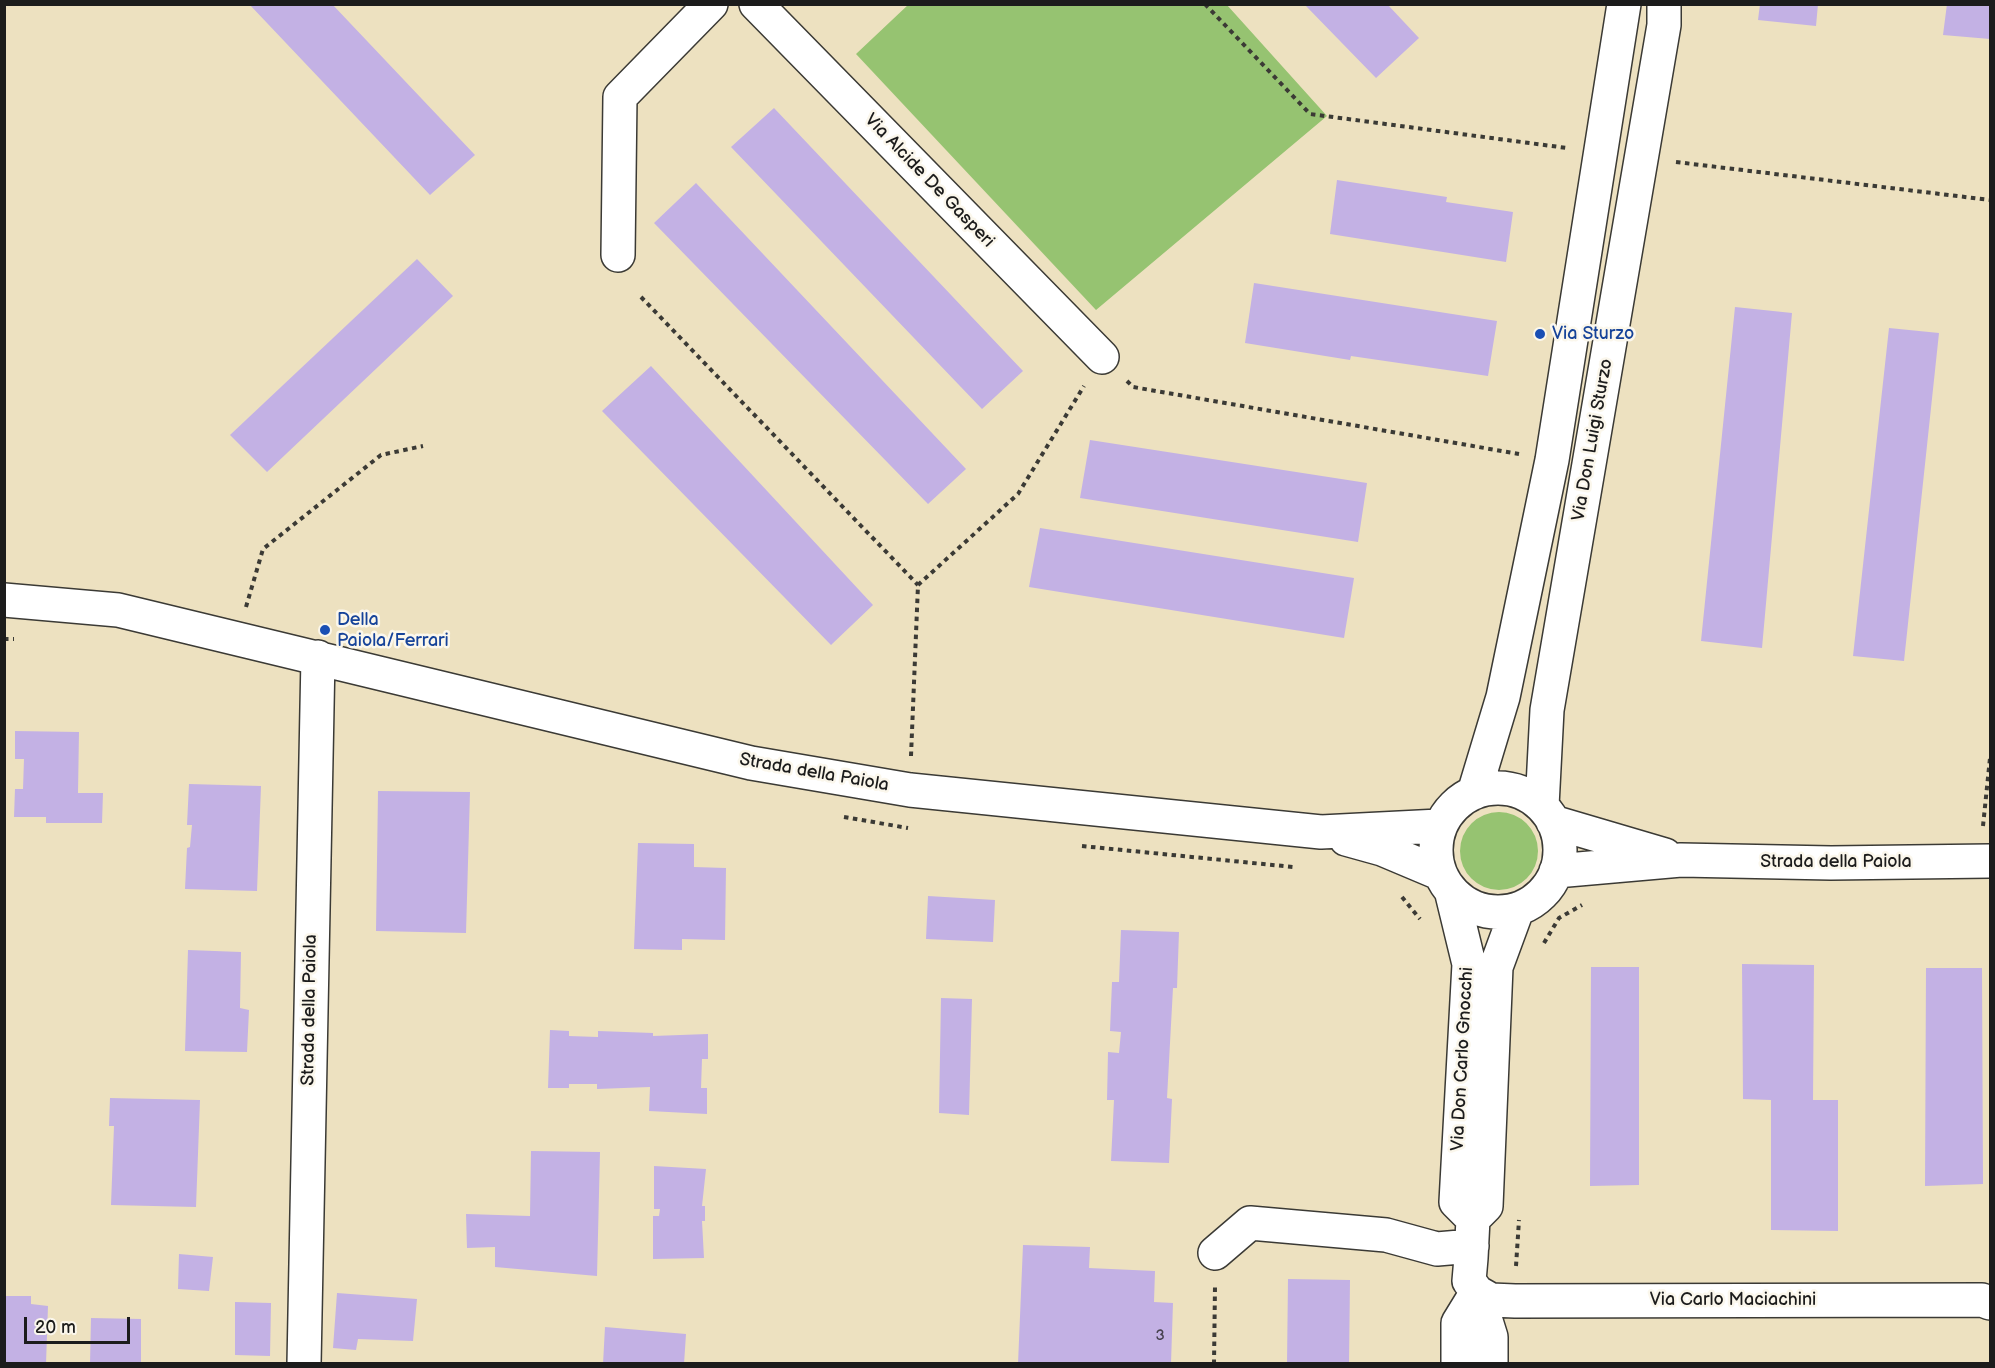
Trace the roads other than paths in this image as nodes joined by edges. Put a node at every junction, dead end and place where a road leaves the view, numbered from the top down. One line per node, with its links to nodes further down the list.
1 (711, 4): 5 (street)
2 (756, 4): 6 (street, Via Alcide De Gasperi)
3 (1624, 4): 9 (street, Via Don Luigi Sturzo)
4 (1664, 4): 10 (street, Via Don Luigi Sturzo)
5 (618, 255)
6 (1102, 357)
7 (4, 600): 8 (street, Strada della Paiola)
8 (318, 657): 12 (street, Strada della Paiola); 22 (street, Strada della Paiola)
9 (1474, 793): 10 (street); 11 (street)
10 (1548, 814): 13 (street, Strada della Paiola); 15 (street)
11 (1439, 826): 12 (street, Strada della Paiola); 16 (street)
12 (1321, 832): 16 (street, Strada della Paiola)
13 (1681, 860): 14 (street, Strada della Paiola); 15 (street, Strada della Paiola)
14 (1990, 861)
15 (1556, 871): 17 (street)
16 (1445, 884): 17 (street); 18 (street, Via Don Carlo Gnocchi)
17 (1517, 910): 18 (street, Via Don Carlo Gnocchi)
18 (1472, 1233): 19 (street); 20 (street, Via Don Carlo Gnocchi)
19 (1215, 1253)
20 (1477, 1292): 21 (street, Via Carlo Maciachini); 23 (street); 24 (street, Via Don Carlo Gnocchi)
21 (1990, 1303)
22 (304, 1364)
23 (1458, 1364)
24 (1491, 1364)

